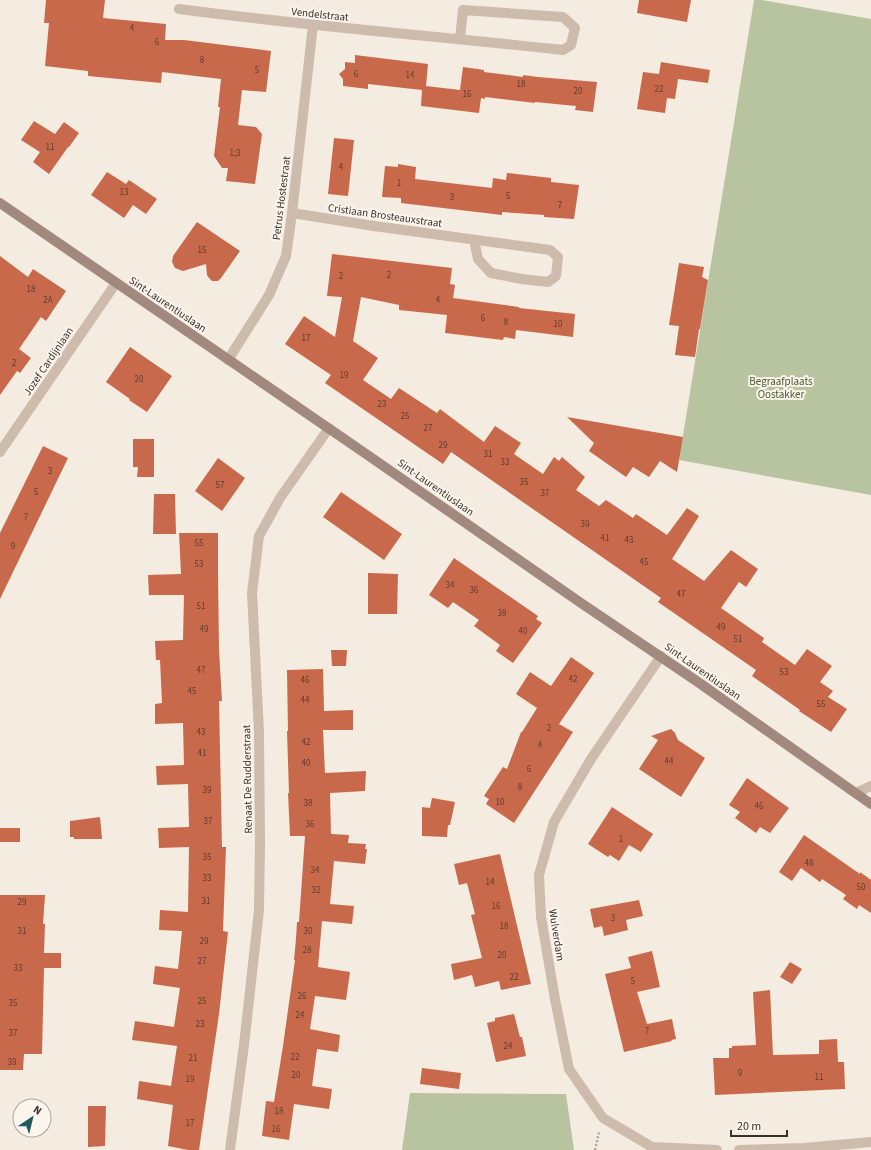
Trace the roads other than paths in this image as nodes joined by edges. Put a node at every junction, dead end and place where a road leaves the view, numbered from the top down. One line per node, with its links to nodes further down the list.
1 (179, 9): 2 (street, Vendelstraat)
2 (313, 25): 3 (street, Vendelstraat); 5 (street, Petrus Hostestraat)
3 (460, 39): 3 (street, Vendelstraat)
4 (0, 203): 7 (street, Sint-Laurentiuslaan)
5 (292, 213): 6 (street, Cristiaan Brosteauxstraat); 8 (street, Petrus Hostestraat)
6 (474, 240): 6 (street, Cristiaan Brosteauxstraat)
7 (116, 283): 8 (street, Sint-Laurentiuslaan); 10 (street, Jozef Cardijnlaan)
8 (228, 360): 9 (street, Sint-Laurentiuslaan)
9 (328, 428): 11 (street, Sint-Laurentiuslaan); 16 (street, Renaat De Rudderstraat)
10 (0, 452)
11 (661, 656): 13 (street, Sint-Laurentiuslaan); 17 (street, Wulverdam)
12 (871, 786): 13 (street)
13 (856, 793): 14 (street, Sint-Laurentiuslaan)
14 (871, 804)
15 (871, 1142): 18 (street)
16 (230, 1150)
17 (717, 1150)
18 (739, 1150)

